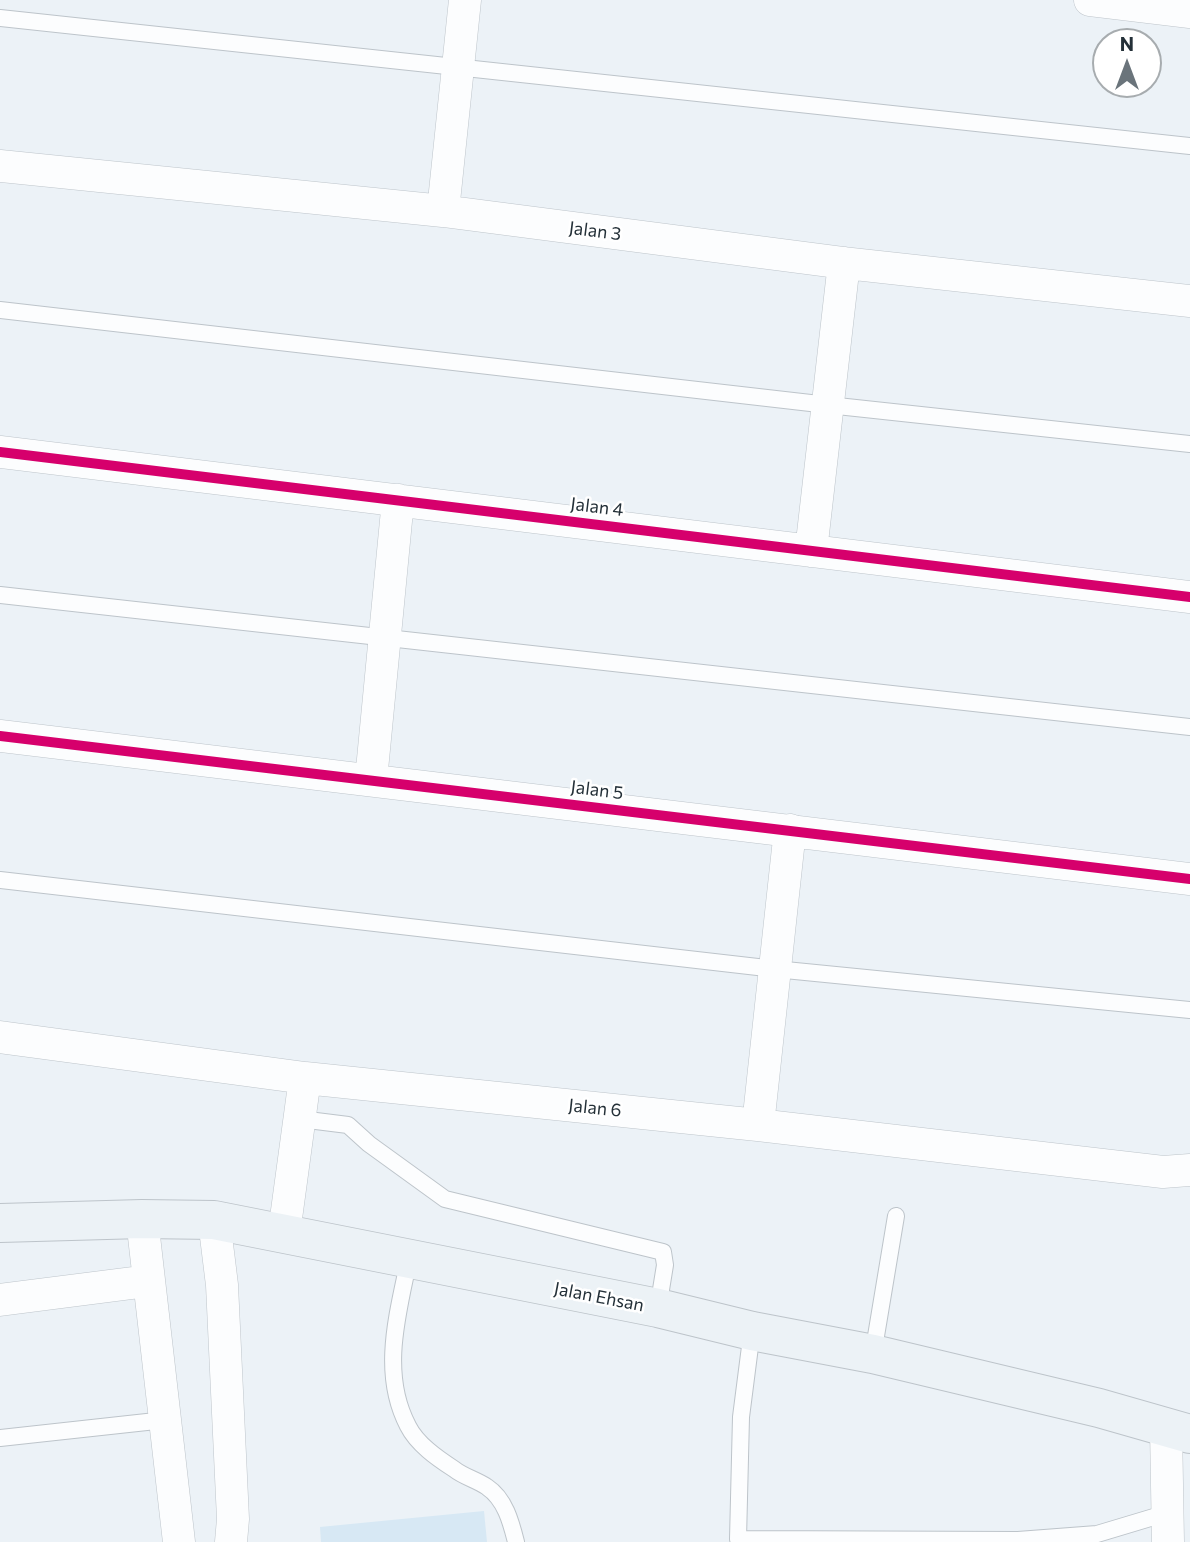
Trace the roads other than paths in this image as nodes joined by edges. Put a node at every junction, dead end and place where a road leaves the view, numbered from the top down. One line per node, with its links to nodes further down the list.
1 (466, 0): 5 (street)
2 (1090, 0): 3 (street)
3 (1190, 12)
4 (0, 18): 5 (lane)
5 (458, 67): 6 (lane); 8 (street)
6 (1190, 146)
7 (0, 166): 8 (street, Jalan 3)
8 (443, 211): 9 (street, Jalan 3)
9 (844, 262): 10 (street, Jalan 3); 12 (street)
10 (1190, 301)
11 (0, 310): 12 (lane)
12 (828, 405): 13 (lane); 16 (street)
13 (1190, 444)
14 (0, 452): 15 (street, Jalan 4)
15 (398, 500): 16 (street, Jalan 4); 19 (street)
16 (811, 551): 18 (street, Jalan 4)
17 (0, 595): 19 (lane)
18 (1190, 597)
19 (385, 638): 20 (lane); 22 (street)
20 (1190, 727)
21 (0, 736): 22 (street, Jalan 5)
22 (371, 780): 23 (street, Jalan 5)
23 (790, 830): 24 (street, Jalan 5); 26 (street)
24 (1190, 879)
25 (0, 880): 26 (lane)
26 (775, 968): 27 (lane); 31 (street)
27 (1190, 1010)
28 (0, 1037): 29 (street, Jalan 6)
29 (305, 1078): 30 (street); 31 (street, Jalan 6)
30 (299, 1119): 37 (street); 41 (lane)
31 (758, 1125): 32 (street, Jalan 6)
32 (1190, 1170)
33 (897, 1216): 43 (lane)
34 (142, 1219): 35 (main road, Jalan Ehsan); 36 (main road, Jalan Ehsan); 39 (street)
35 (214, 1220): 37 (main road, Jalan Ehsan); 50 (street)
36 (0, 1223)
37 (284, 1233): 38 (main road, Jalan Ehsan)
38 (409, 1259): 41 (main road, Jalan Ehsan); 51 (lane)
39 (148, 1281): 40 (street); 44 (street)
40 (0, 1300)
41 (658, 1308): 42 (main road, Jalan Ehsan)
42 (752, 1331): 43 (main road, Jalan Ehsan); 48 (lane)
43 (873, 1354): 45 (main road, Jalan Ehsan)
44 (165, 1420): 46 (lane); 49 (street)
45 (1178, 1430): 47 (street)
46 (0, 1438)
47 (1168, 1528): 48 (lane)
48 (738, 1541)
49 (179, 1542)
50 (231, 1542)
51 (516, 1542)

